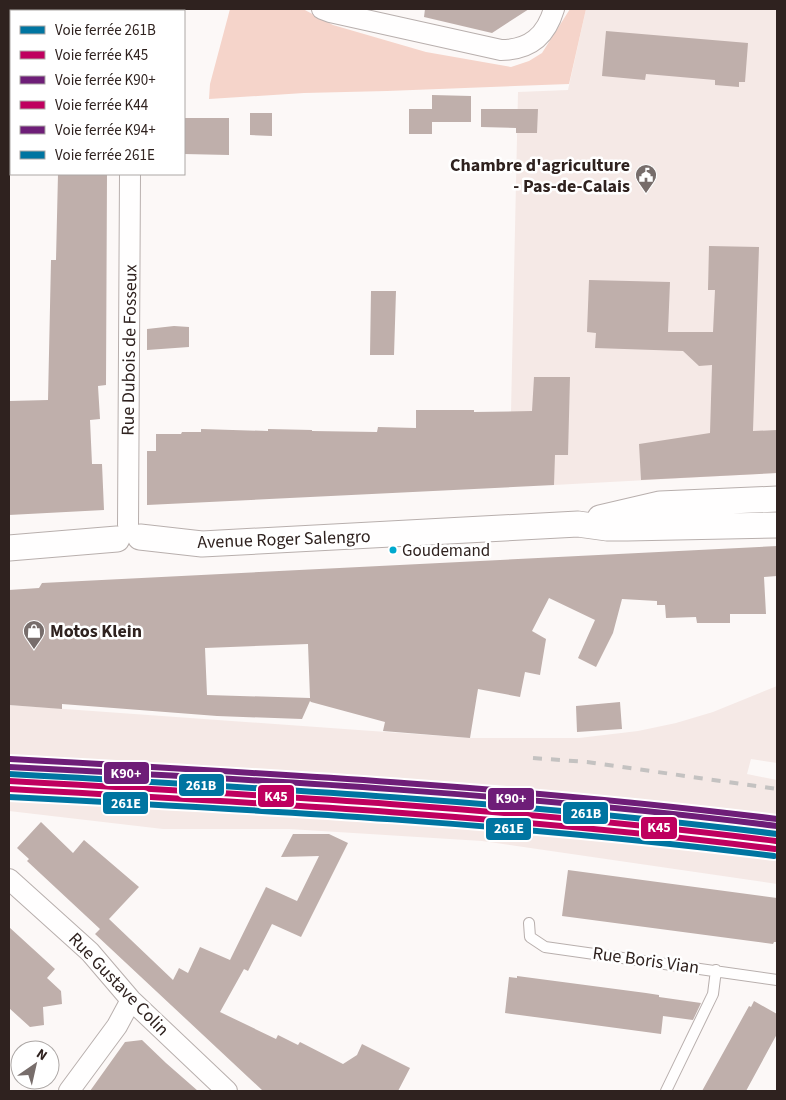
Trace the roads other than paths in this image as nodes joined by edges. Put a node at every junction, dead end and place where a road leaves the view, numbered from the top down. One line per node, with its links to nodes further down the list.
1 (322, 9): 2 (street)
2 (554, 9)
3 (130, 175): 7 (street, Rue Dubois de Fosseux)
4 (777, 499): 5 (street, Avenue Roger Salengro)
5 (578, 524): 6 (street, Avenue Roger Salengro); 7 (street, Avenue Roger Salengro)
6 (776, 524)
7 (128, 534): 8 (street, Avenue Roger Salengro)
8 (9, 548)
9 (9, 878): 13 (street, Rue Gustave Colin)
10 (529, 923): 11 (lane, Rue Boris Vian)
11 (716, 970): 12 (lane, Rue Boris Vian); 16 (lane)
12 (777, 980)
13 (131, 1000): 14 (street); 15 (street, Rue Gustave Colin)
14 (69, 1091)
15 (226, 1091)
16 (666, 1091)

